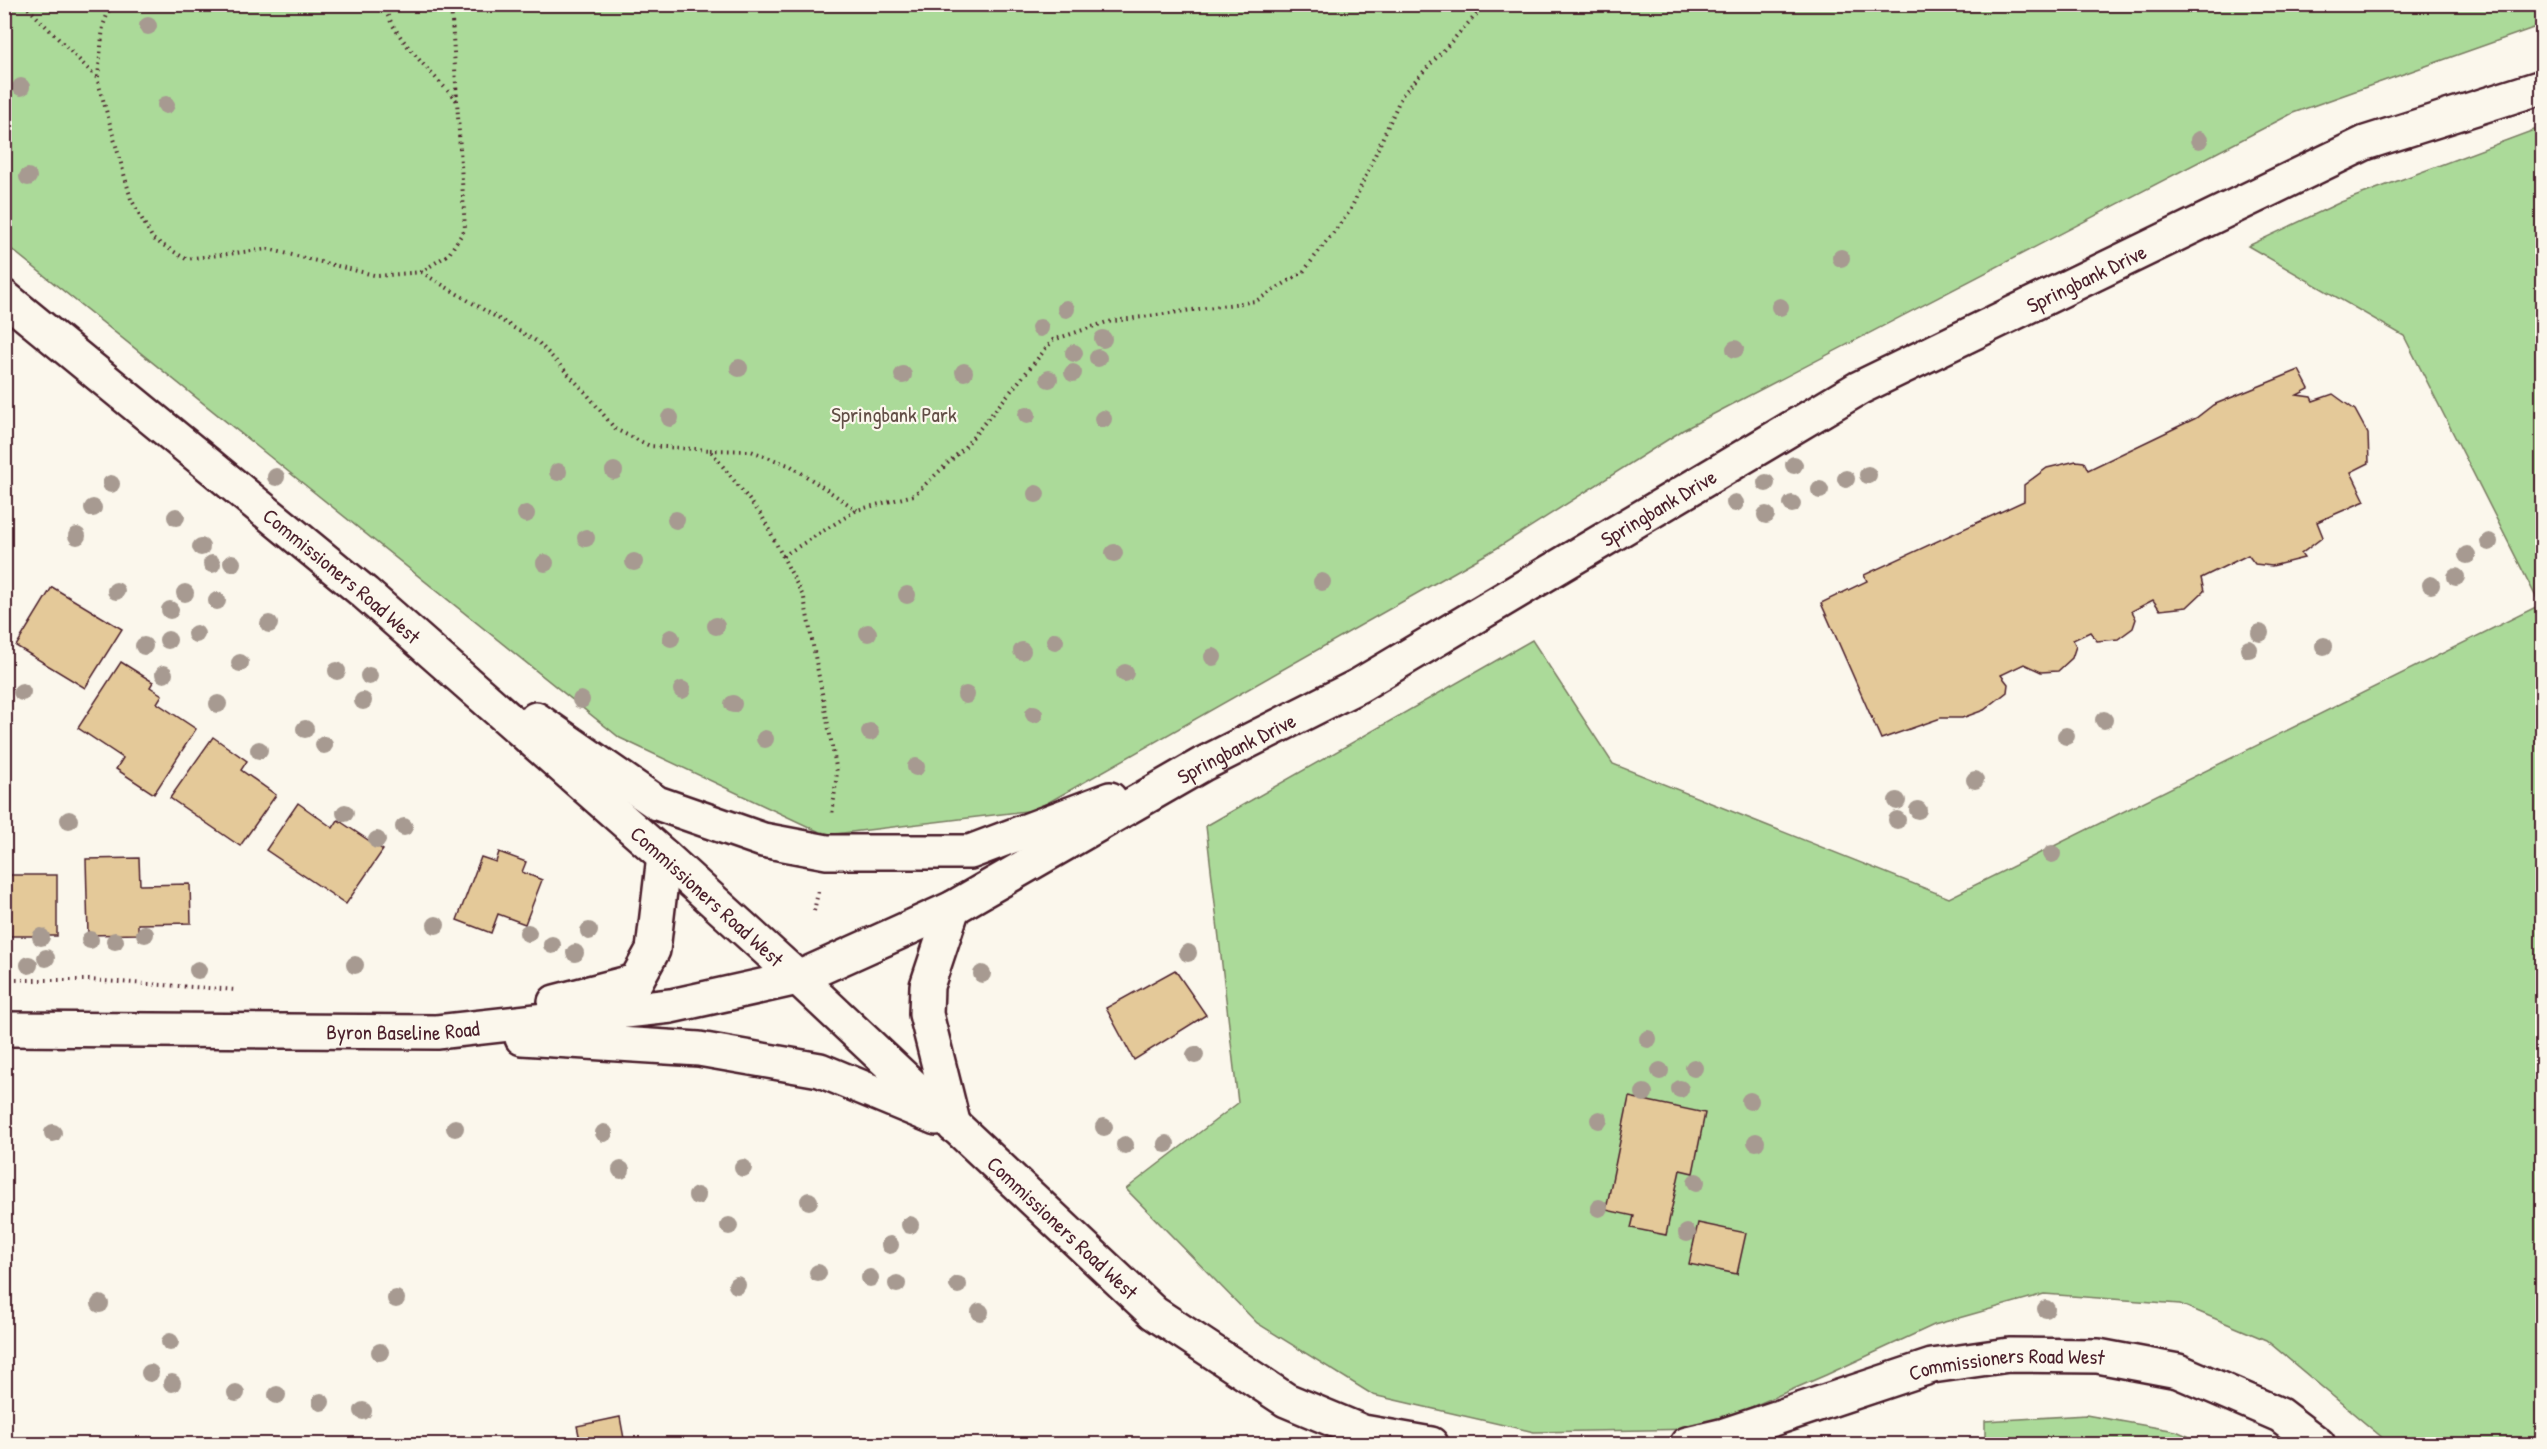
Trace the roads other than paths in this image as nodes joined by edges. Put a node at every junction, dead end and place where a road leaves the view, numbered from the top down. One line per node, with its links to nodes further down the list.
1 (2542, 87): 4 (main road, Springbank Drive)
2 (4, 297): 3 (main road, Commissioners Road West)
3 (404, 628): 4 (main road); 5 (main road, Commissioners Road West)
4 (1203, 764): 6 (main road, Springbank Drive)
5 (664, 856): 7 (main road, Commissioners Road West); 9 (main road)
6 (953, 908): 7 (main road, Springbank Drive); 10 (main road)
7 (798, 978): 9 (main road, Byron Baseline Road); 10 (main road, Commissioners Road West)
8 (4, 1029): 9 (main road, Byron Baseline Road)
9 (437, 1032): 10 (main road)
10 (954, 1126): 11 (main road, Commissioners Road West)
11 (1431, 1444)
12 (1687, 1444): 13 (main road, Commissioners Road West)
13 (2318, 1444)

